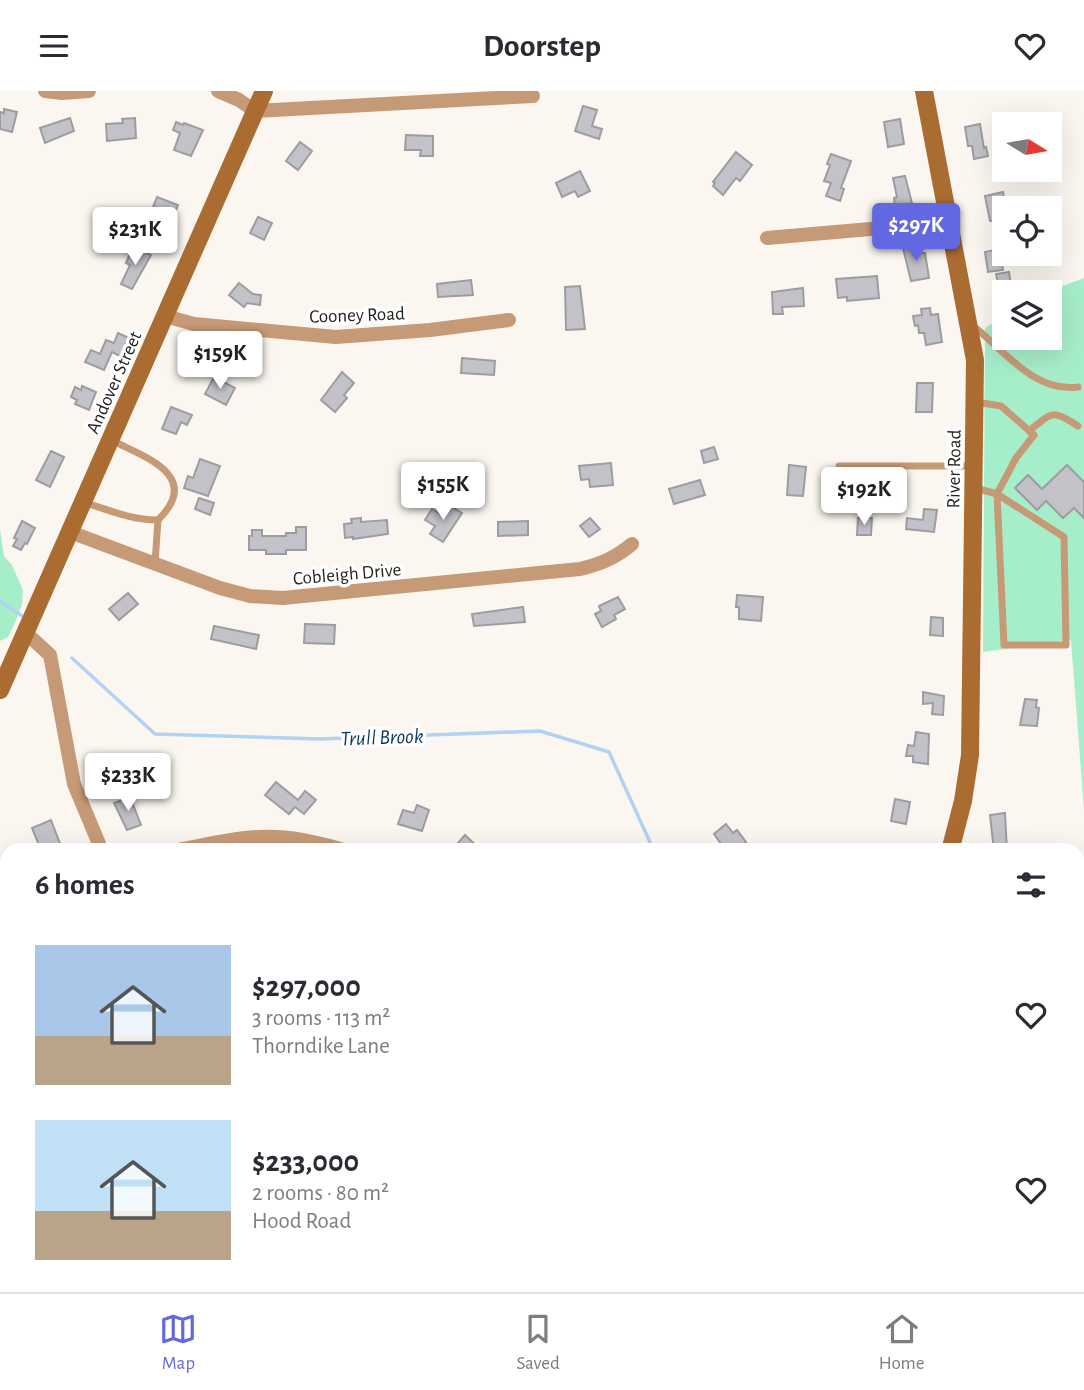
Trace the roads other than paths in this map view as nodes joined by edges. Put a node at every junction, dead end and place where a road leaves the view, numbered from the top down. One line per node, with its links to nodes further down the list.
1 (45, 91): 2 (street)
2 (89, 91)
3 (218, 91): 7 (street)
4 (264, 91): 7 (main road, Andover Street)
5 (924, 91): 8 (main road, River Road)
6 (533, 96): 7 (street)
7 (255, 111): 10 (main road, Andover Street)
8 (950, 222): 9 (street); 12 (main road, River Road)
9 (767, 238)
10 (165, 316): 11 (street, Cooney Road); 17 (main road, Andover Street)
11 (509, 320)
12 (969, 323): 13 (lane); 14 (main road, River Road)
13 (1078, 387)
14 (975, 402): 16 (lane); 19 (main road, River Road)
15 (1078, 426): 16 (lane)
16 (1029, 431): 21 (lane)
17 (110, 440): 22 (main road, Andover Street); 23 (lane)
18 (839, 465): 19 (lane)
19 (975, 465): 20 (main road, River Road)
20 (975, 488): 21 (lane); 32 (main road, River Road)
21 (997, 494): 21 (lane)
22 (83, 502): 23 (lane); 24 (main road, Andover Street)
23 (158, 520): 26 (lane)
24 (70, 531): 26 (street, Cobleigh Drive); 27 (main road, Andover Street)
25 (632, 544): 26 (street, Cobleigh Drive)
26 (155, 564)
27 (26, 633): 28 (main road, Andover Street); 29 (street)
28 (0, 690)
29 (99, 843)
30 (218, 843): 31 (street)
31 (315, 843)
32 (952, 843)

